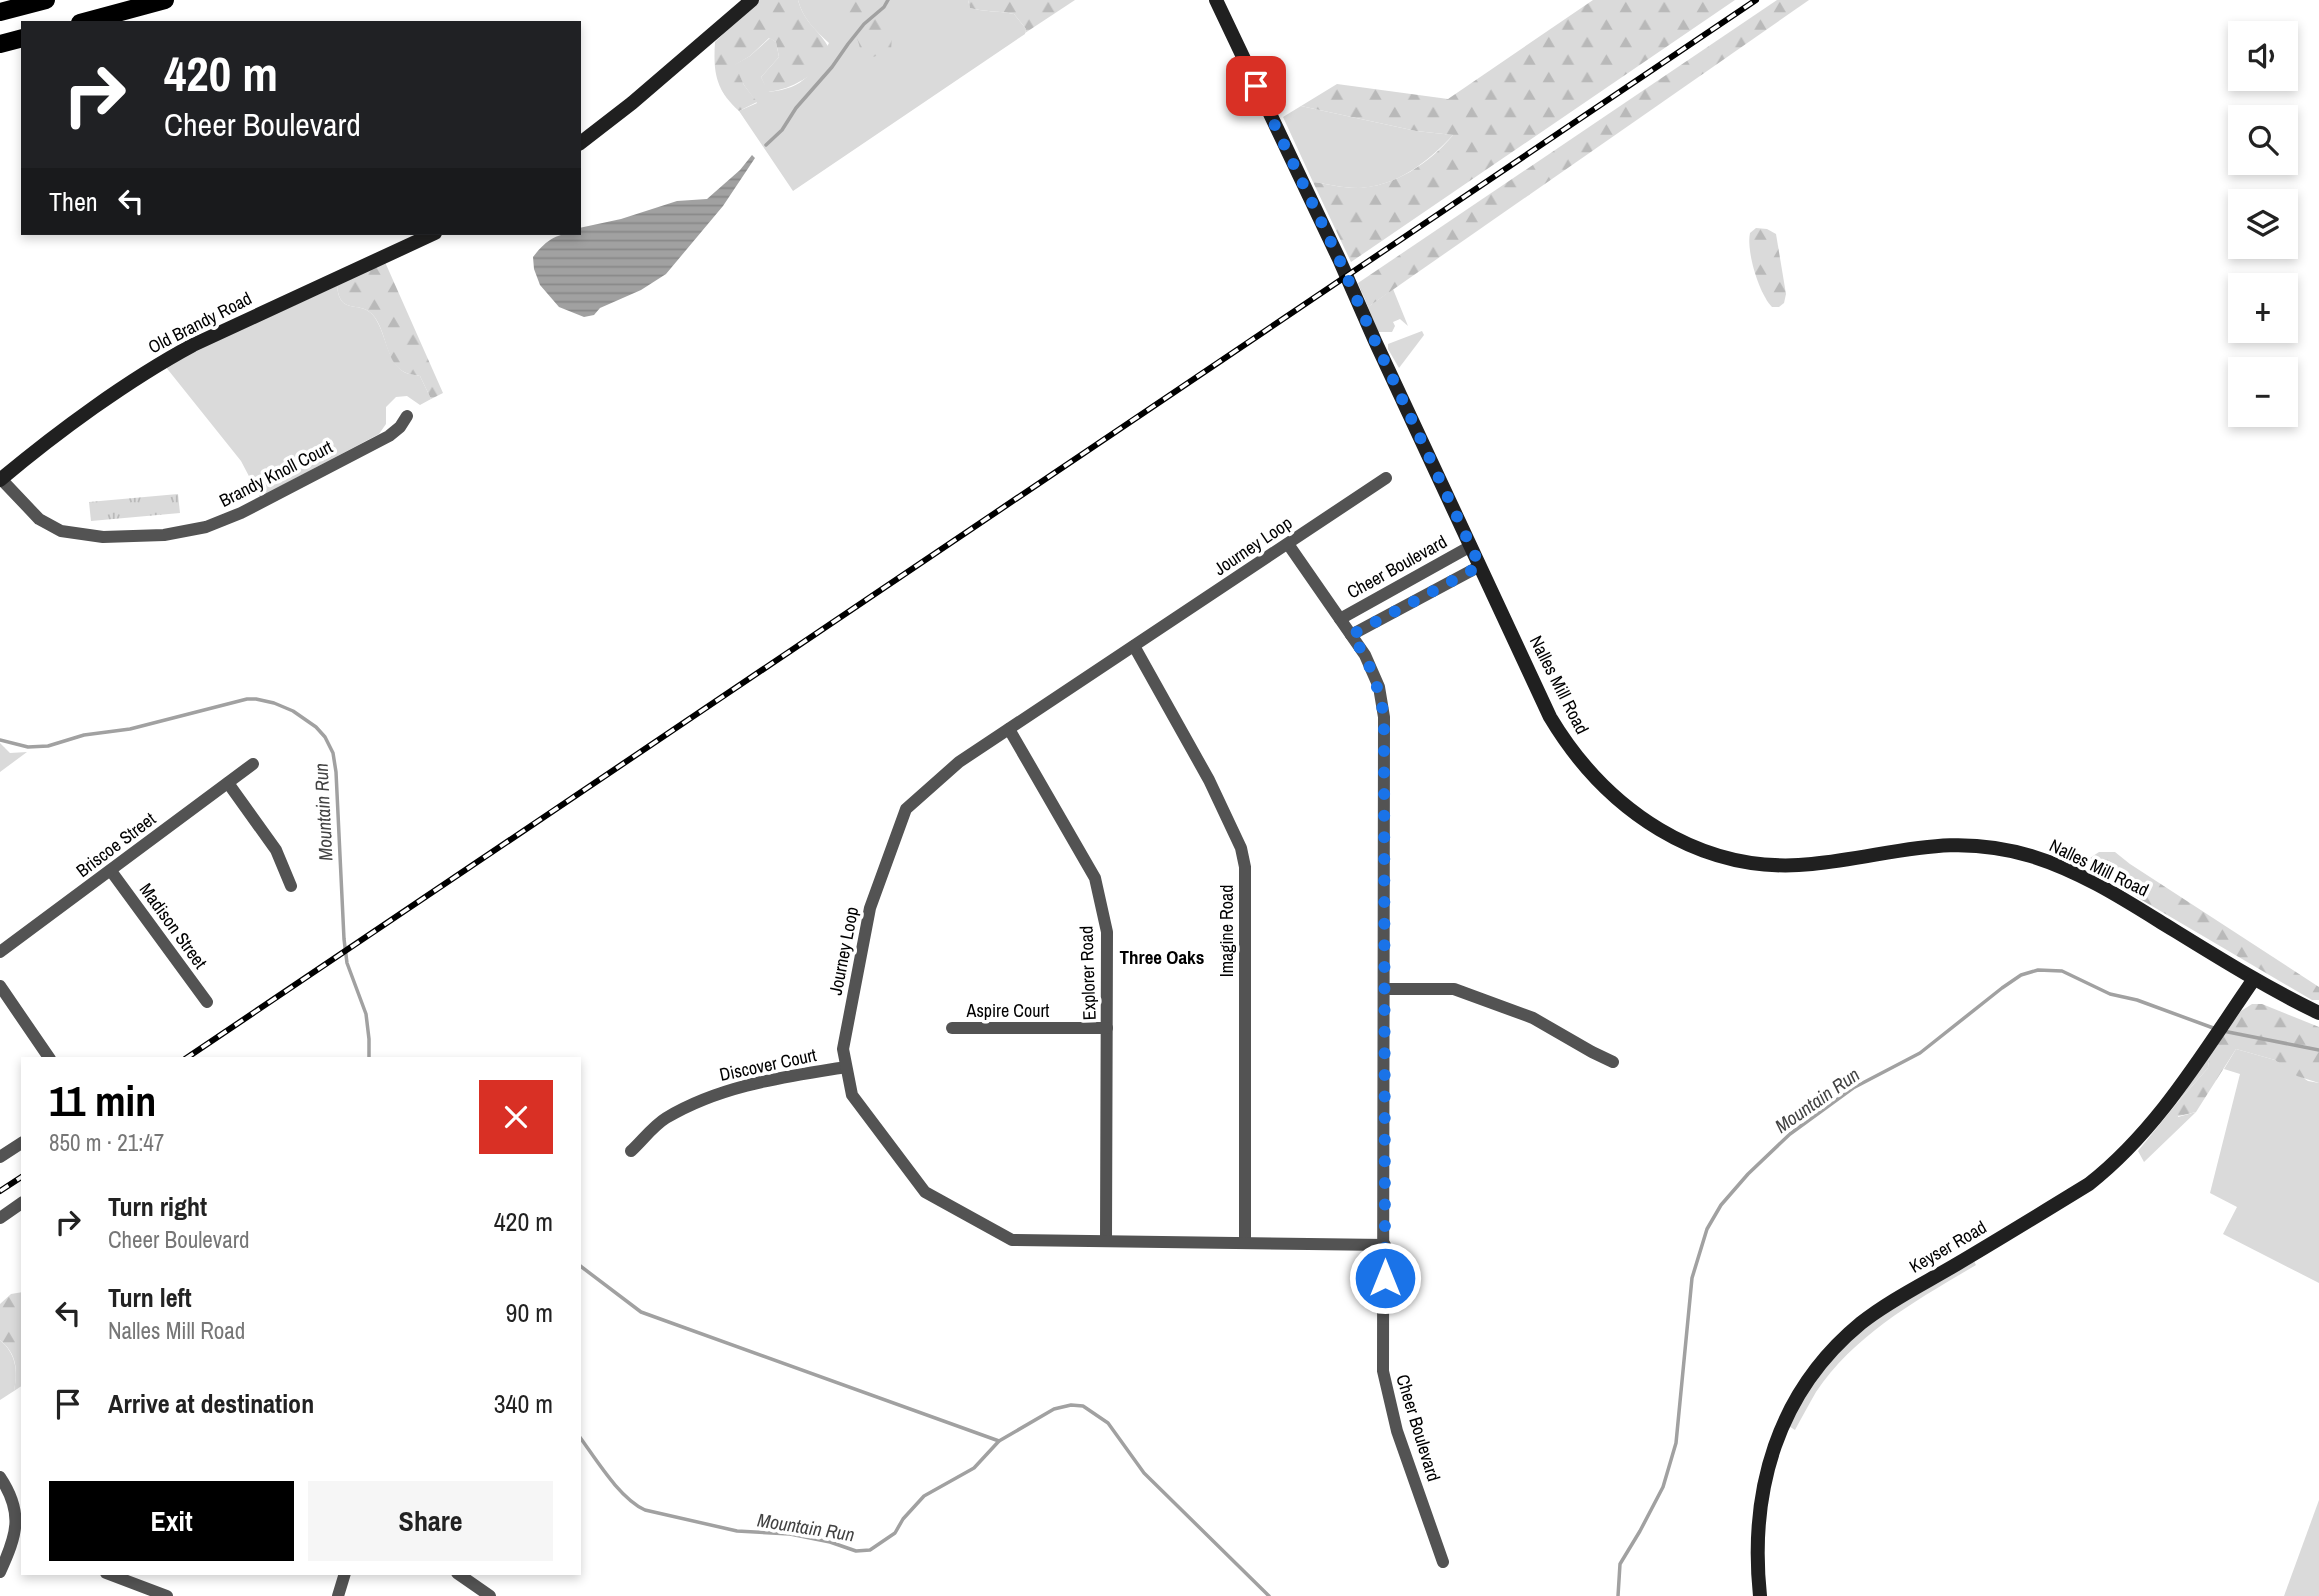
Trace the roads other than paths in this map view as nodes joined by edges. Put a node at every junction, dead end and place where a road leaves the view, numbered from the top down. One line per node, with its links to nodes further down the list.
1 (46, 0): 5 (main road)
2 (165, 0): 6 (main road)
3 (752, 0): 9 (street)
4 (1216, 0): 15 (street, Nalles Mill Road)
5 (0, 12)
6 (87, 21)
7 (21, 39): 8 (main road)
8 (0, 44)
9 (581, 142)
10 (431, 235): 13 (street, Old Brandy Road)
11 (407, 416): 13 (street, Brandy Knoll Court)
12 (1386, 478): 14 (street, Journey Loop)
13 (0, 479)
14 (1288, 544): 17 (street, Cheer Boulevard); 19 (street, Journey Loop)
15 (1471, 546): 16 (street, Nalles Mill Road); 17 (street, Cheer Boulevard)
16 (1480, 566): 18 (street); 26 (street, Nalles Mill Road)
17 (1340, 619): 18 (street, Cheer Boulevard)
18 (1351, 635): 28 (street, Cheer Boulevard)
19 (1134, 646): 20 (street, Journey Loop); 42 (street, Imagine Road)
20 (1009, 729): 32 (street, Explorer Road); 35 (street, Journey Loop)
21 (253, 764): 22 (street, Briscoe Street)
22 (228, 783): 23 (street, Briscoe Street); 24 (street)
23 (111, 871): 25 (street, Briscoe Street); 29 (street, Madison Street)
24 (291, 886)
25 (0, 953)
26 (2254, 979): 30 (street, Nalles Mill Road); 54 (street, Keyser Road)
27 (0, 986): 33 (street)
28 (1384, 989): 34 (street); 43 (street, Cheer Boulevard)
29 (207, 1002)
30 (2319, 1013)
31 (952, 1028): 32 (street, Aspire Court)
32 (1107, 1028): 41 (street, Explorer Road)
33 (49, 1057)
34 (1613, 1062)
35 (846, 1067): 37 (street, Discover Court); 41 (street, Journey Loop)
36 (21, 1143): 38 (street)
37 (631, 1151)
38 (0, 1157)
39 (21, 1203): 40 (street)
40 (0, 1218)
41 (1107, 1241): 42 (street, Journey Loop)
42 (1245, 1242): 43 (street, Journey Loop)
43 (1385, 1245): 46 (street, Cheer Boulevard)
44 (0, 1476): 45 (street)
45 (19, 1540): 47 (street)
46 (1443, 1562)
47 (0, 1572)
48 (111, 1575): 51 (street)
49 (344, 1575): 52 (street)
50 (460, 1575): 53 (street)
51 (167, 1596)
52 (338, 1596)
53 (489, 1596)
54 (1760, 1596)

